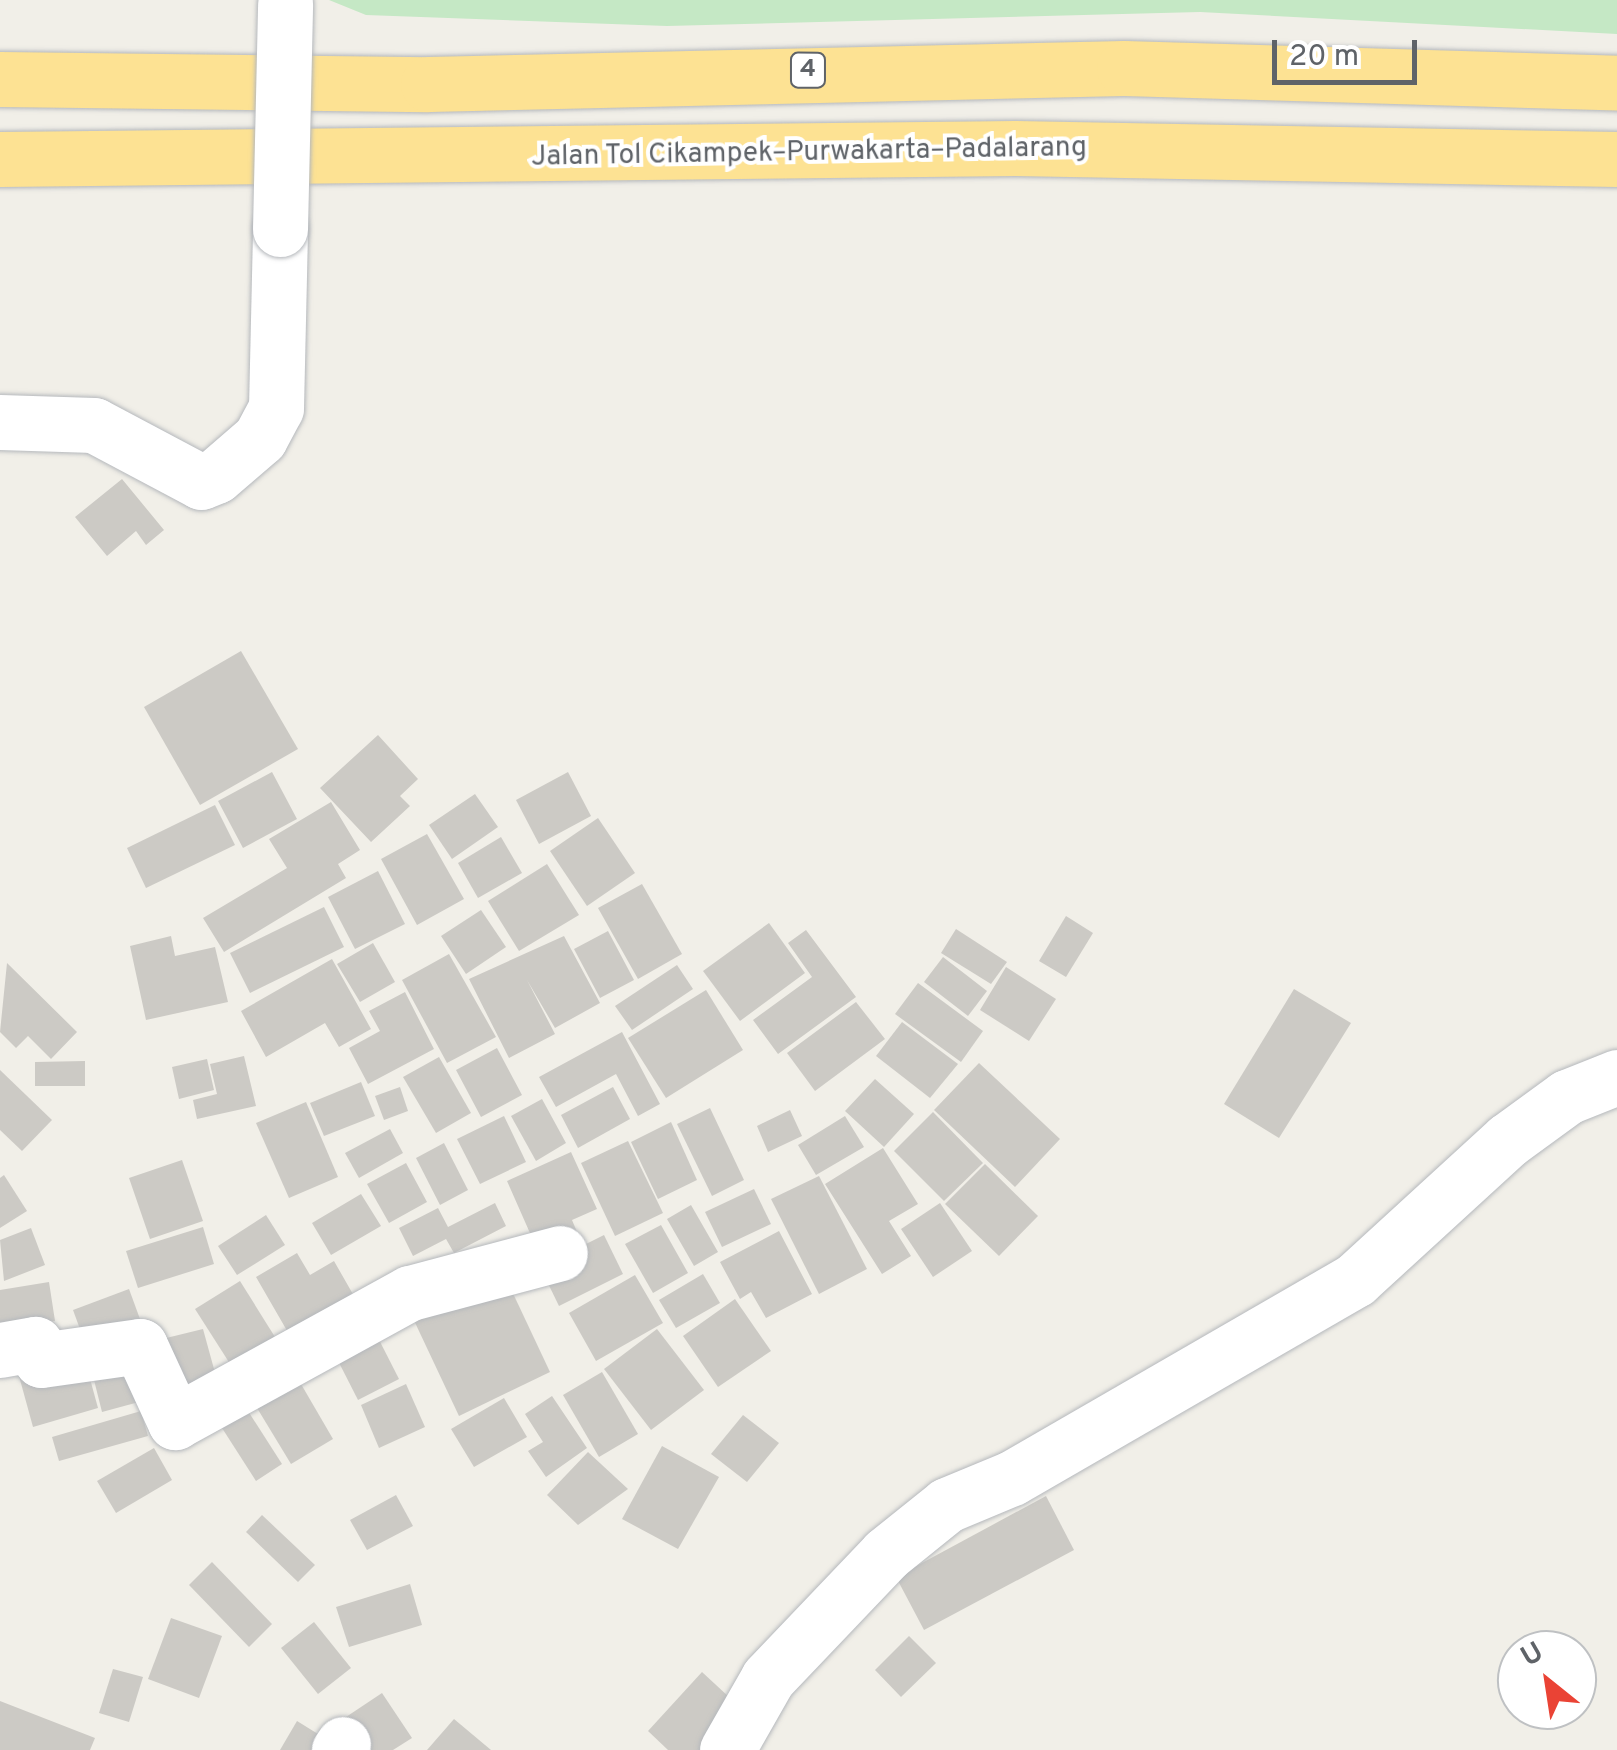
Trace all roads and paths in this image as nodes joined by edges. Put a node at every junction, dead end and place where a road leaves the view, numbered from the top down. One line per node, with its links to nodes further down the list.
1 (286, 2): 6 (street, bridge)
2 (0, 79): 3 (highway, 4)
3 (1617, 83)
4 (1617, 158): 5 (highway, Jalan Tol Cikampek–Purwakarta–Padalarang)
5 (0, 160)
6 (0, 422)
7 (1617, 1077): 10 (street)
8 (560, 1253): 9 (street)
9 (0, 1350)
10 (727, 1750)

